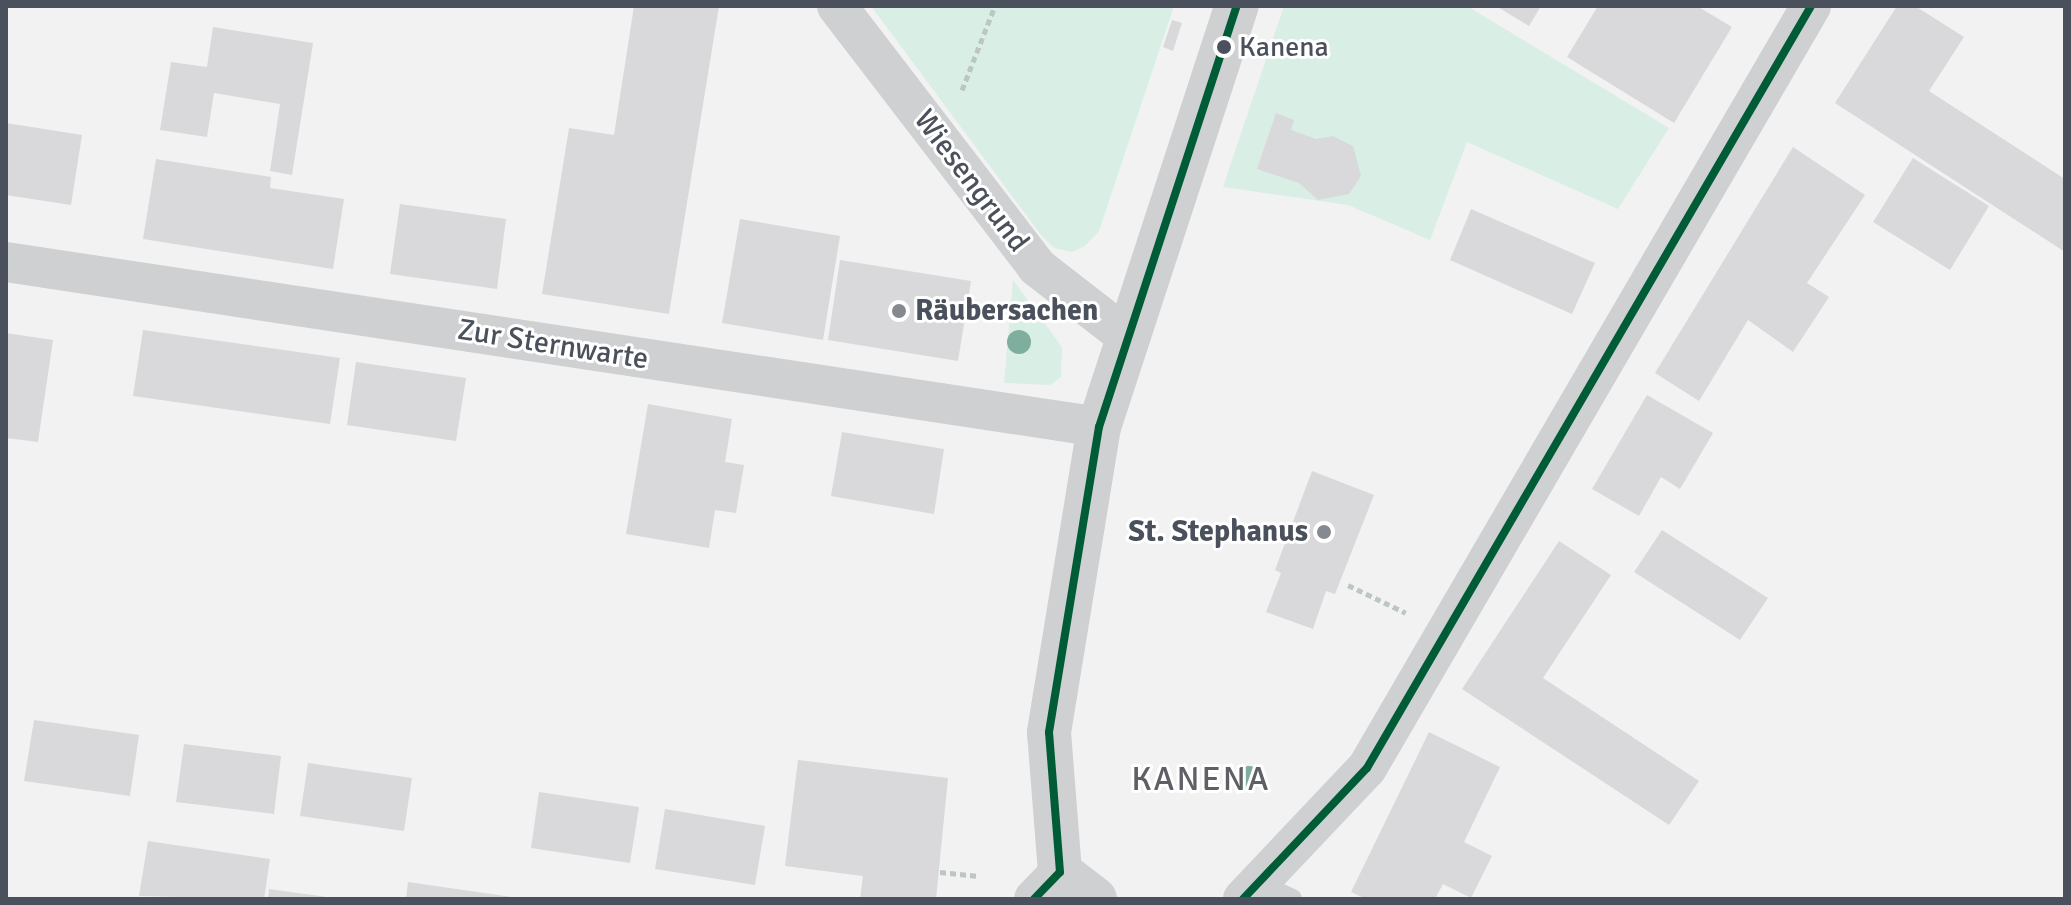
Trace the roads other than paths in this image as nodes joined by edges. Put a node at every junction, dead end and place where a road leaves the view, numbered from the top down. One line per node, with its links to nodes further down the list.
1 (837, 6): 5 (street, Wiesengrund)
2 (1237, 6): 5 (street)
3 (1811, 6): 8 (street)
4 (6, 262): 6 (street, Zur Sternwarte)
5 (1126, 336): 6 (street)
6 (1099, 427): 7 (street)
7 (1047, 886): 9 (street)
8 (1265, 894)
9 (1095, 899)

